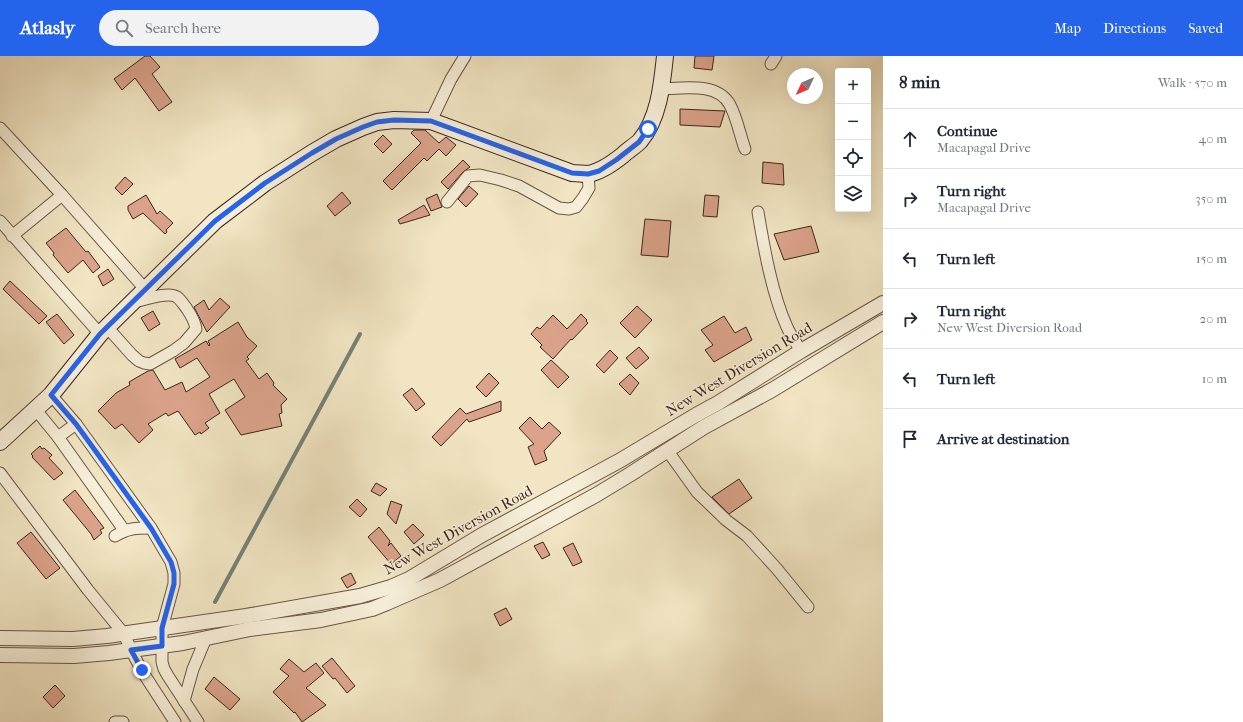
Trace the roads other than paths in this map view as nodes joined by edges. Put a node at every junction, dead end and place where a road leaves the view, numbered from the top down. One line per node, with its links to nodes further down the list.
1 (465, 56): 4 (street)
2 (665, 56): 3 (main road)
3 (662, 89): 6 (street); 7 (main road)
4 (431, 121): 7 (main road); 13 (main road)
5 (0, 128): 8 (street)
6 (745, 149)
7 (588, 174): 9 (street)
8 (62, 195): 12 (street); 13 (street)
9 (447, 202)
10 (758, 212): 18 (street)
11 (0, 221): 12 (street)
12 (12, 236): 17 (street)
13 (145, 289): 14 (main road)
14 (132, 302): 17 (main road); 17 (street)
15 (883, 302): 18 (street, New West Diversion Road)
16 (883, 322): 24 (street, New West Diversion Road)
17 (104, 330): 19 (main road)
18 (801, 351): 28 (street, New West Diversion Road)
19 (51, 395): 20 (main road); 21 (street)
20 (36, 410): 22 (street); 23 (main road)
21 (76, 424): 22 (street); 26 (street)
22 (58, 437): 26 (street)
23 (0, 442)
24 (667, 450): 27 (street); 31 (street, New West Diversion Road)
25 (0, 473): 29 (street)
26 (151, 528): 28 (street)
27 (808, 607)
28 (162, 628): 29 (street, New West Diversion Road); 32 (street)
29 (124, 634): 30 (street, New West Diversion Road); 33 (street)
30 (0, 638)
31 (206, 638): 32 (street, New West Diversion Road); 37 (street)
32 (162, 646): 33 (street, New West Diversion Road); 35 (street)
33 (131, 650): 34 (street, New West Diversion Road); 36 (street)
34 (0, 655)
35 (176, 689): 36 (street); 37 (street)
36 (160, 700): 40 (street)
37 (184, 701): 41 (street)
38 (114, 722): 39 (street)
39 (123, 722)
40 (175, 722)
41 (198, 722)

